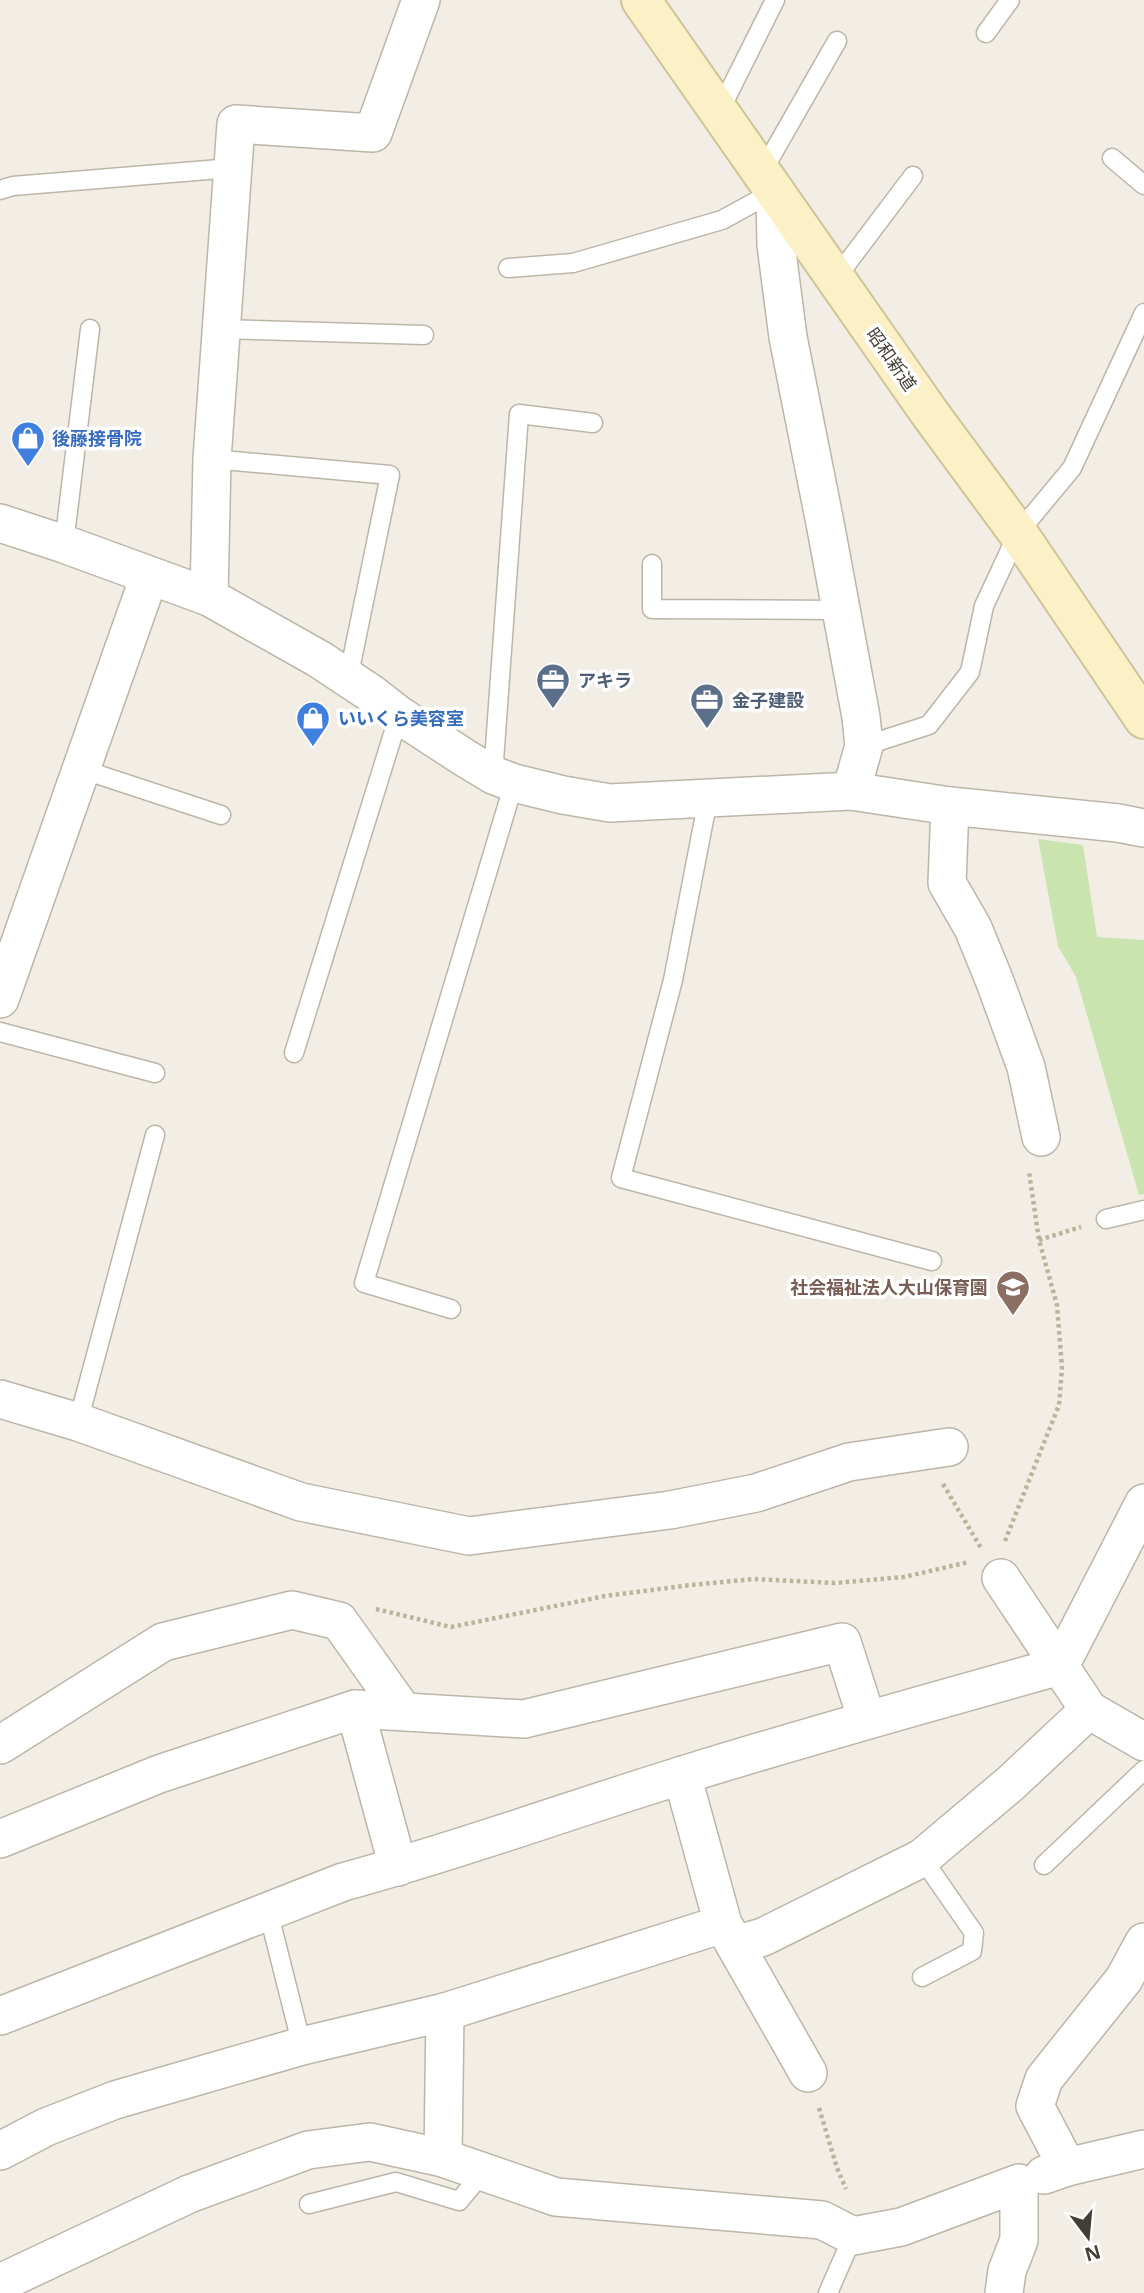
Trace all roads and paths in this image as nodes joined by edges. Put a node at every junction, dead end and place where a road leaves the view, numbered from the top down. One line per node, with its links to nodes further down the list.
1 (421, 0): 9 (street)
2 (641, 0): 7 (main road, 昭和新道)
3 (775, 0): 7 (lane)
4 (1010, 0): 5 (lane)
5 (986, 33)
6 (837, 41): 11 (lane)
7 (719, 112): 11 (main road, 昭和新道)
8 (1112, 158): 12 (lane)
9 (232, 168): 13 (lane); 18 (street)
10 (914, 176): 15 (lane)
11 (769, 181): 14 (lane); 15 (main road, 昭和新道); 28 (street)
12 (1144, 185)
13 (0, 190)
14 (508, 268)
15 (836, 278): 23 (main road, 昭和新道)
16 (1144, 313): 23 (lane)
17 (90, 329): 24 (lane)
18 (221, 329): 19 (lane); 21 (street)
19 (424, 335)
20 (593, 423): 34 (lane)
21 (212, 459): 27 (street); 29 (lane)
22 (0, 523): 24 (street)
23 (1018, 533): 31 (main road, 昭和新道); 32 (lane)
24 (64, 544): 26 (street)
25 (652, 564): 28 (lane)
26 (149, 576): 27 (street); 33 (street)
27 (209, 597): 29 (street)
28 (841, 610): 32 (street)
29 (348, 679): 30 (street)
30 (399, 715): 34 (street); 42 (lane)
31 (1144, 719)
32 (864, 746): 35 (street)
33 (81, 769): 38 (lane); 40 (street)
34 (503, 779): 36 (street); 50 (lane)
35 (851, 792): 36 (street); 37 (street)
36 (708, 799): 49 (lane)
37 (950, 806): 39 (street); 45 (street)
38 (221, 815)
39 (1144, 828)
40 (0, 999)
41 (0, 1032): 43 (lane)
42 (294, 1053)
43 (155, 1073)
44 (155, 1135): 52 (lane)
45 (1041, 1138)
46 (1144, 1210): 47 (lane)
47 (1106, 1219): 48 (path)
48 (1039, 1240)
49 (932, 1261)
50 (451, 1309)
51 (0, 1399): 52 (street)
52 (78, 1422): 53 (street)
53 (948, 1447)
54 (1144, 1503): 56 (street)
55 (1001, 1578): 56 (street)
56 (1060, 1666): 58 (street); 60 (street)
57 (355, 1709): 59 (street); 65 (street); 68 (street)
58 (1089, 1710): 61 (street); 66 (street)
59 (403, 1712): 60 (street); 62 (street)
60 (867, 1720): 64 (street)
61 (1144, 1742)
62 (0, 1745)
63 (1144, 1770): 67 (lane)
64 (682, 1775): 68 (street); 70 (street)
65 (0, 1839)
66 (922, 1858): 70 (street); 72 (lane)
67 (1044, 1865)
68 (398, 1867): 69 (street)
69 (268, 1911): 74 (street); 75 (lane)
70 (729, 1935): 73 (street); 76 (street)
71 (1144, 1942): 80 (street)
72 (922, 1977)
73 (445, 2012): 75 (street); 79 (street)
74 (0, 2016)
75 (302, 2046): 78 (street)
76 (808, 2073): 83 (path)
77 (1144, 2149): 80 (street)
78 (0, 2151)
79 (443, 2158): 81 (street); 86 (street)
80 (1067, 2167): 82 (street)
81 (484, 2171): 84 (lane); 85 (street)
82 (1019, 2183): 85 (street); 88 (street)
83 (853, 2194)
84 (309, 2204)
85 (853, 2236): 87 (lane)
86 (0, 2283)
87 (828, 2293)
88 (1004, 2293)

